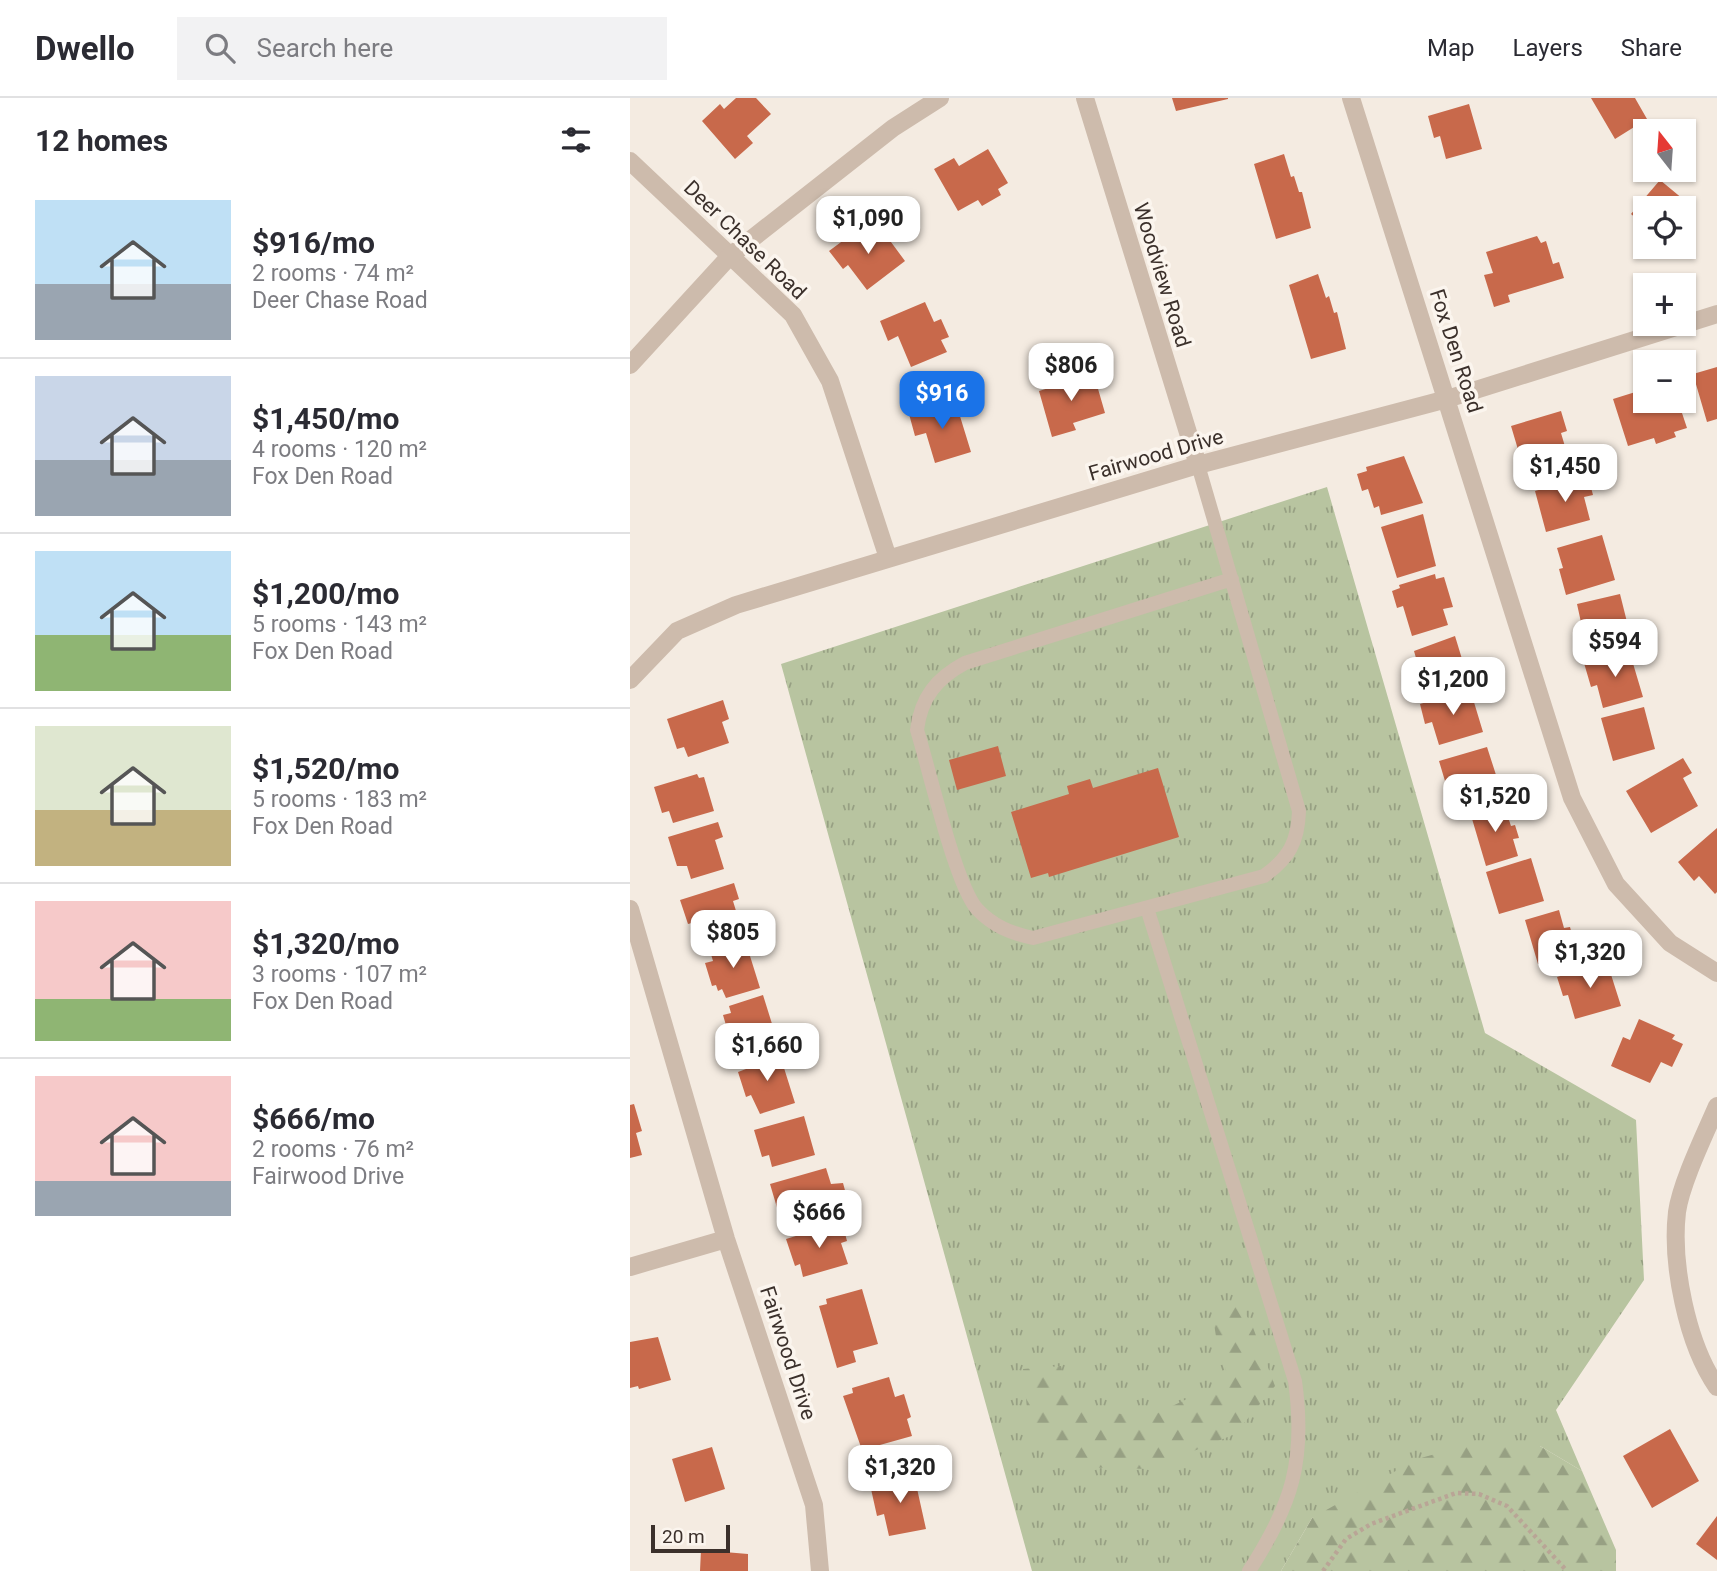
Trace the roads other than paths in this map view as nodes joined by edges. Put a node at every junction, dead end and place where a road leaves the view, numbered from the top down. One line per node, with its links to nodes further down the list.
1 (940, 98): 5 (street)
2 (1085, 98): 9 (street, Woodview Road)
3 (1351, 98): 8 (street, Fox Den Road)
4 (630, 161): 5 (street, Deer Chase Road)
5 (730, 256): 7 (street); 10 (street, Deer Chase Road)
6 (1717, 314): 8 (street, Fairwood Drive)
7 (630, 365)
8 (1447, 398): 9 (street, Fairwood Drive); 15 (street, Fox Den Road)
9 (1198, 466): 10 (street, Fairwood Drive); 11 (lane)
10 (888, 558): 12 (street, Fairwood Drive)
11 (1232, 579): 13 (lane); 13 (lane)
12 (630, 680)
13 (1147, 908): 21 (lane)
14 (630, 909): 17 (street, Fairwood Drive)
15 (1717, 972)
16 (1717, 1107): 19 (street)
17 (726, 1239): 18 (street); 20 (street, Fairwood Drive)
18 (630, 1268)
19 (1717, 1387)
20 (820, 1571)
21 (1249, 1571)

